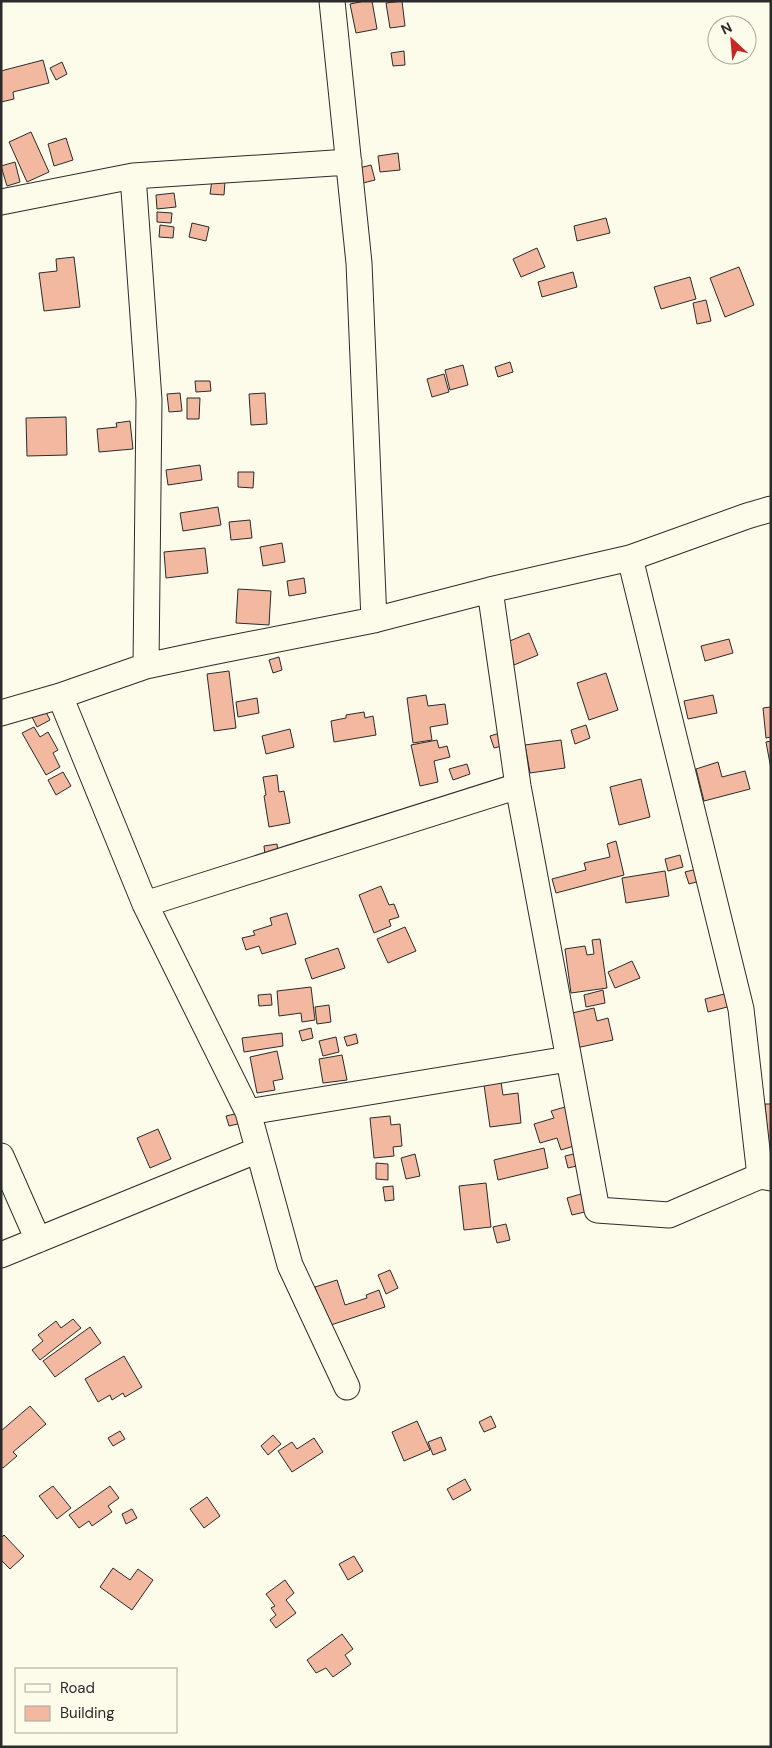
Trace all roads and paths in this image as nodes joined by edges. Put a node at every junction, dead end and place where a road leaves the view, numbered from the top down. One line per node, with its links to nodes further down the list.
1 (332, 1): 2 (street)
2 (349, 162): 3 (street); 8 (street)
3 (133, 176): 4 (street); 9 (street)
4 (1, 202)
5 (771, 509): 6 (street)
6 (630, 558): 7 (street); 18 (street)
7 (490, 590): 8 (street); 12 (street)
8 (374, 620): 9 (street)
9 (146, 666): 10 (street)
10 (60, 696): 11 (street); 13 (street)
11 (1, 713)
12 (518, 786): 13 (street); 14 (street)
13 (145, 904): 15 (street)
14 (568, 1059): 15 (street); 18 (street)
15 (248, 1112): 16 (street)
16 (258, 1150): 19 (street); 21 (street)
17 (1, 1156): 19 (street)
18 (766, 1177)
19 (38, 1240): 20 (street)
20 (1, 1255)
21 (347, 1387)

